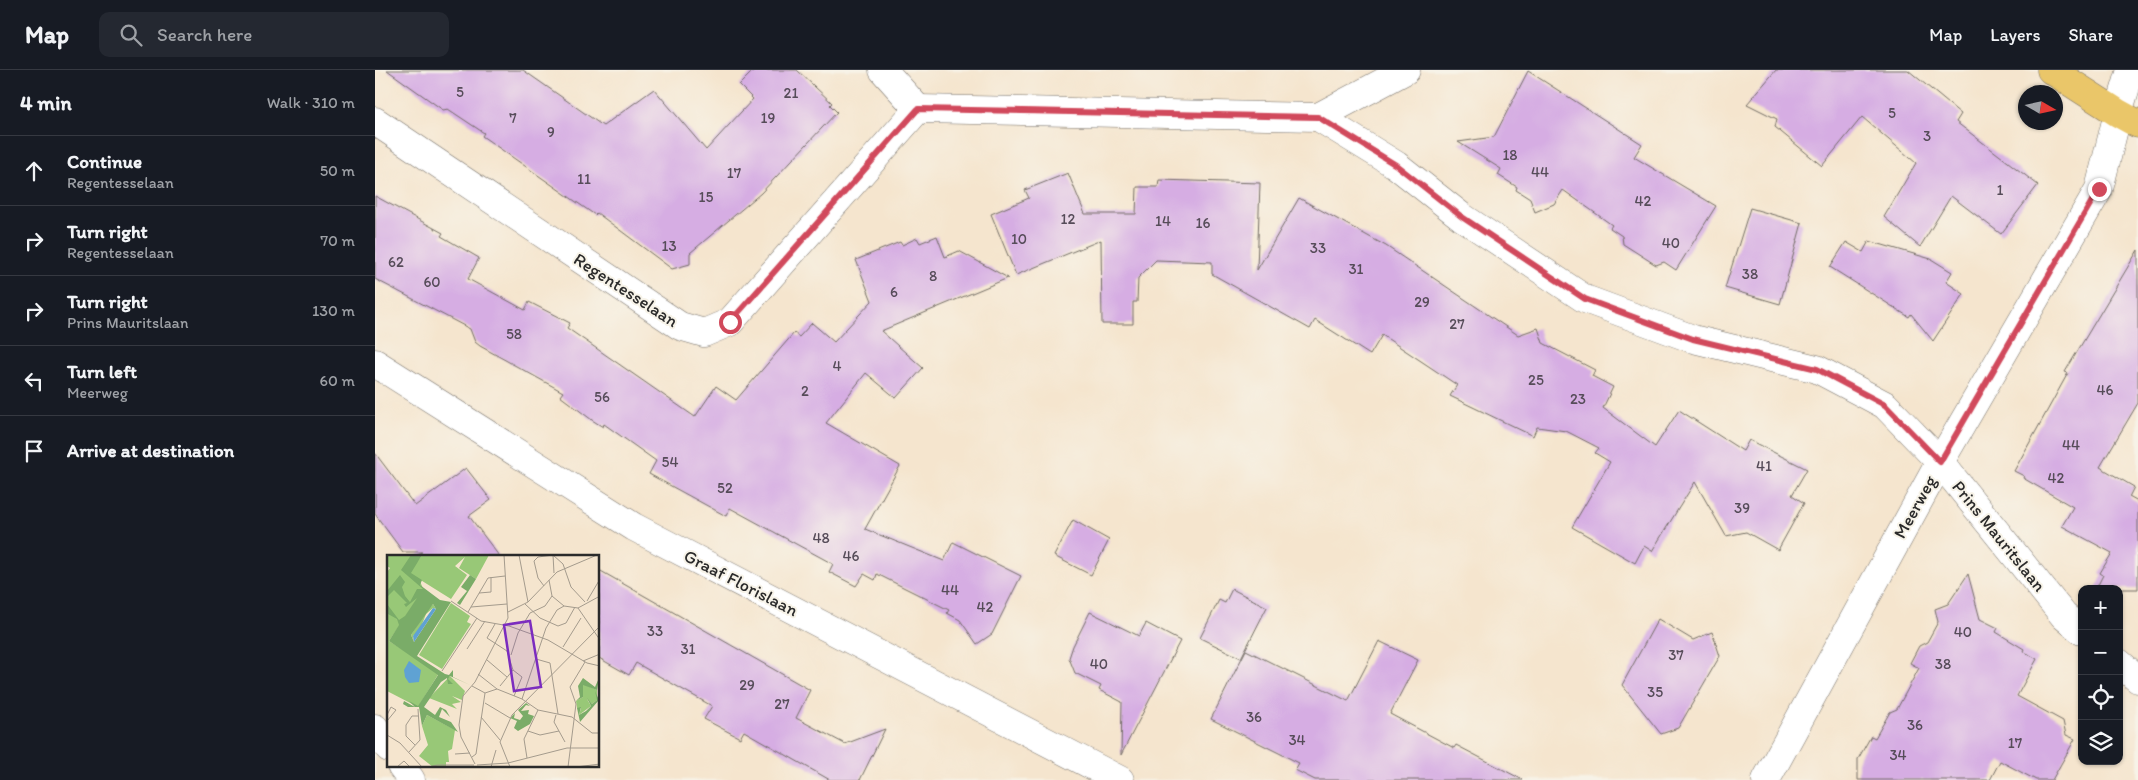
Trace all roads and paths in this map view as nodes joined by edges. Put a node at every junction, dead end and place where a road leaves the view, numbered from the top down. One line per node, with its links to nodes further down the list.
1 (883, 70): 5 (street)
2 (1406, 70): 6 (street)
3 (2051, 70): 7 (main road)
4 (2131, 70): 7 (street, Meerweg)
5 (918, 109): 6 (street); 8 (street, Regentesselaan)
6 (1318, 117): 10 (street, Prins Mauritslaan)
7 (2128, 118): 10 (street, Meerweg)
8 (375, 121)
9 (375, 363): 17 (street, Graaf Florislaan)
10 (1940, 462): 11 (street, Prins Mauritslaan); 19 (street, Meerweg)
11 (2081, 630)
12 (2123, 666): 13 (street)
13 (2138, 679)
14 (375, 728): 15 (street)
15 (387, 745)
16 (402, 768): 18 (street)
17 (1113, 778)
18 (411, 780)
19 (1767, 780)

